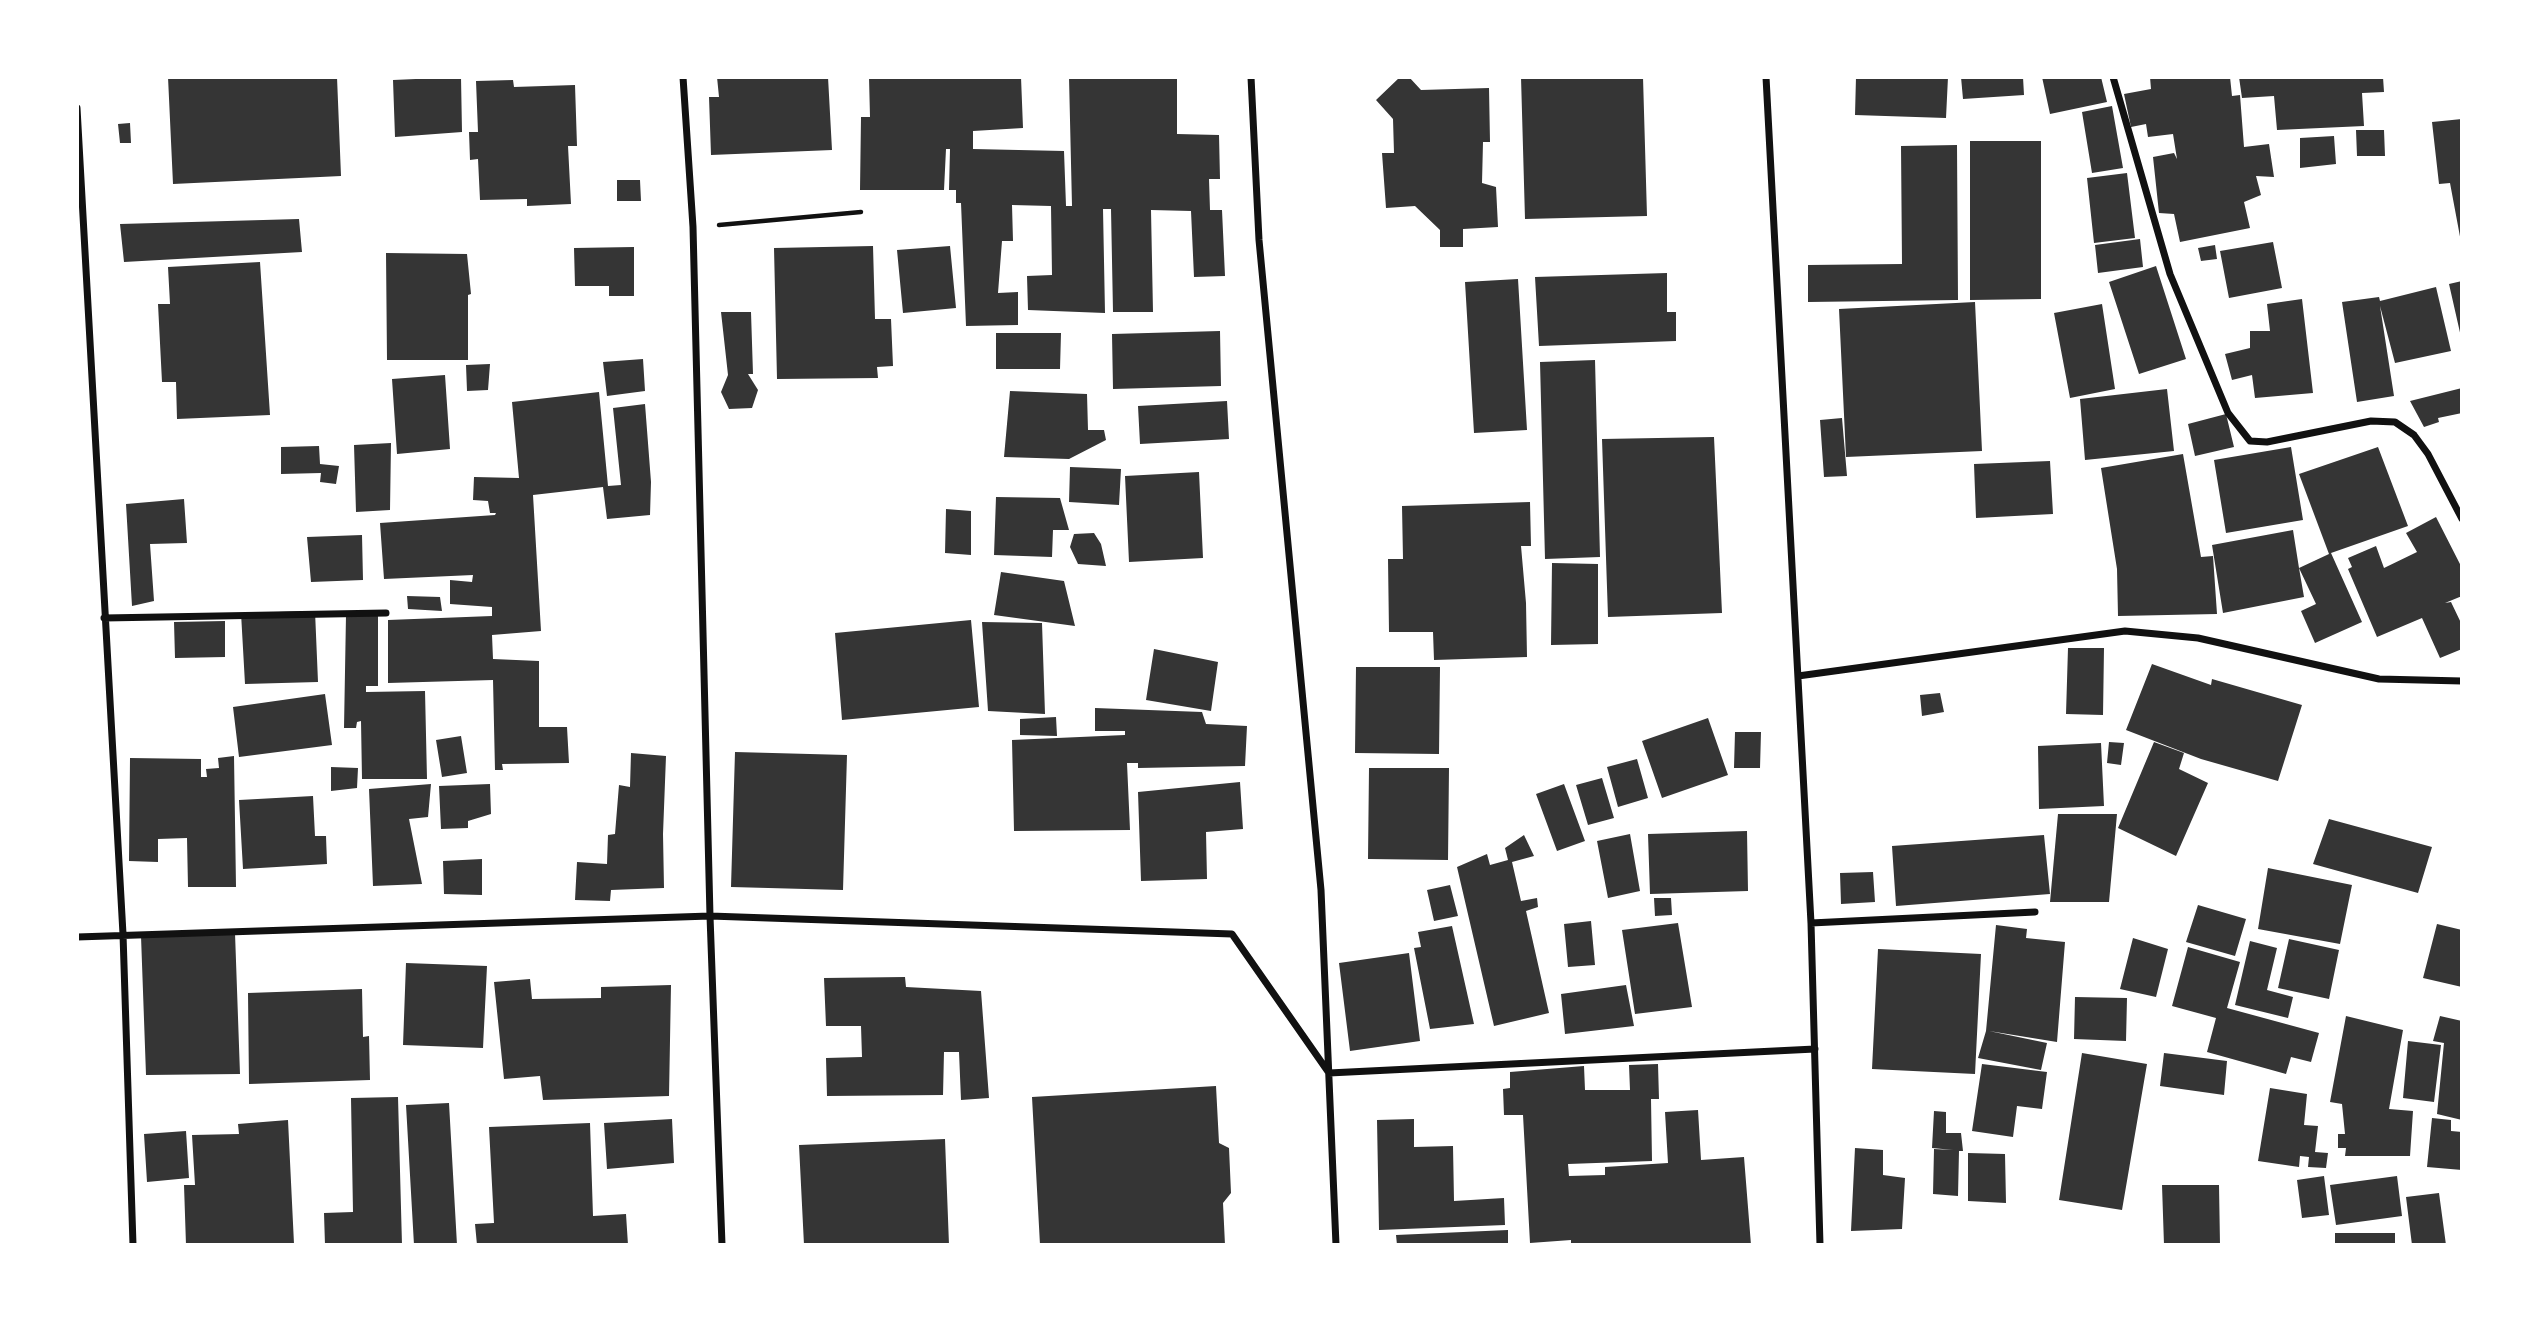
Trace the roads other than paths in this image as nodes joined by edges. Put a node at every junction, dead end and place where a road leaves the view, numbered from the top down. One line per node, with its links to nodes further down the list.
1 (683, 77): 12 (street)
2 (1251, 77): 17 (street)
3 (1766, 77): 9 (street)
4 (2113, 77): 6 (street)
5 (77, 108): 8 (street)
6 (2462, 519)
7 (386, 613): 8 (street)
8 (104, 618): 14 (street)
9 (1798, 676): 10 (street); 13 (street)
10 (2462, 681)
11 (2035, 912): 13 (street)
12 (710, 916): 14 (street); 17 (street); 19 (street)
13 (1811, 923): 16 (street)
14 (123, 934): 15 (street); 18 (street)
15 (77, 937)
16 (1815, 1049): 17 (street); 21 (street)
17 (1329, 1073): 20 (street)
18 (133, 1245)
19 (722, 1245)
20 (1336, 1245)
21 (1820, 1245)

